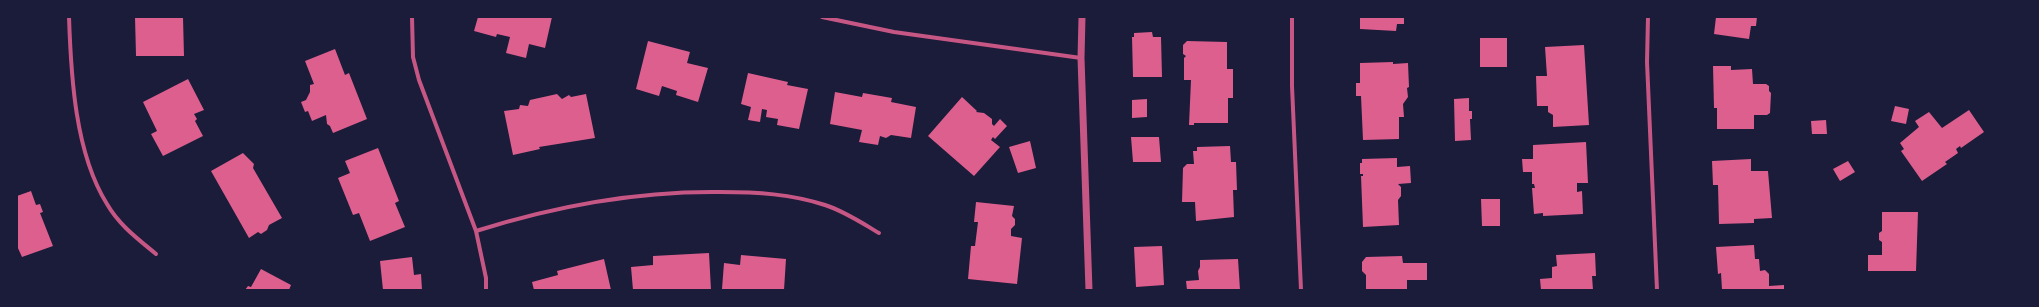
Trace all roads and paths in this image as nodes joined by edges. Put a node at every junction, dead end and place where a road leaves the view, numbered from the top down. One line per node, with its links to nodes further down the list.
1 (69, 17): 10 (street)
2 (412, 17): 8 (street)
3 (822, 17): 7 (street)
4 (1082, 17): 7 (street)
5 (1292, 17): 13 (street)
6 (1648, 17): 14 (street)
7 (1081, 58): 12 (street)
8 (476, 232): 9 (street); 11 (street)
9 (879, 233)
10 (156, 254)
11 (486, 290)
12 (1089, 290)
13 (1301, 290)
14 (1657, 290)

